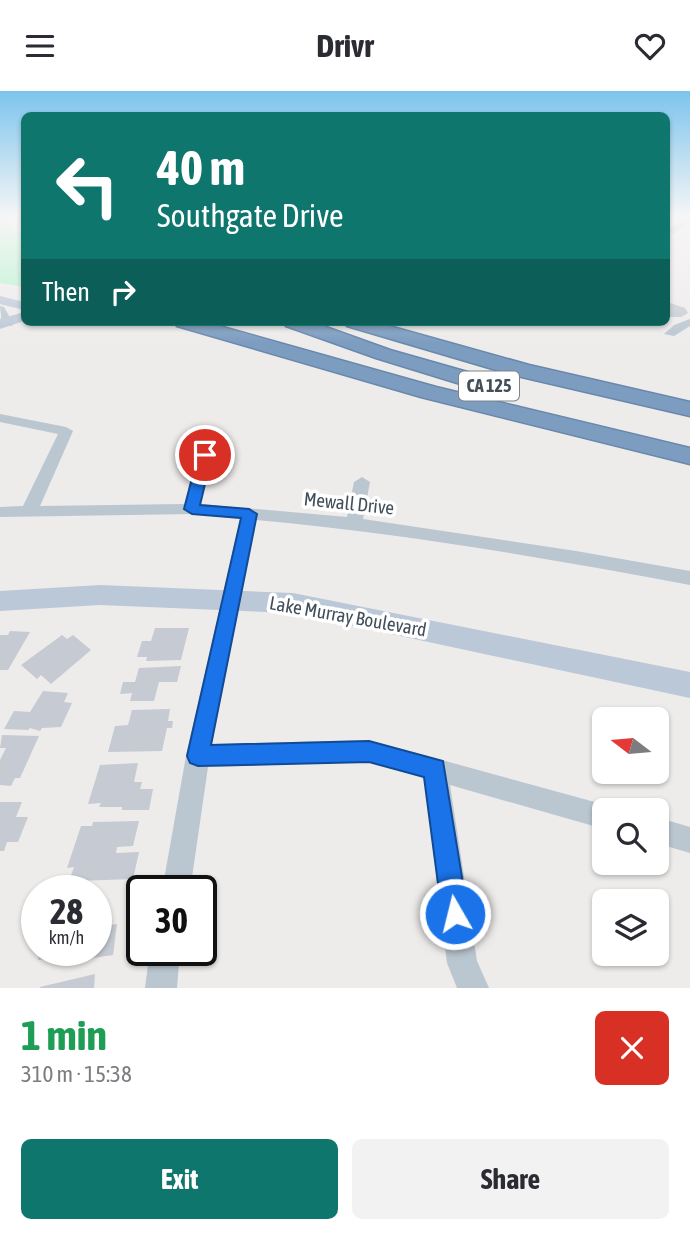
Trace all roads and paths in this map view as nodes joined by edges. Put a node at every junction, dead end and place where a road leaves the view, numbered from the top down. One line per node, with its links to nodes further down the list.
1 (0, 300): 2 (main road)
2 (21, 305)
3 (21, 316): 4 (main road)
4 (3, 319): 5 (main road)
5 (21, 321)
6 (690, 322): 13 (street)
7 (198, 326): 16 (highway)
8 (260, 326): 16 (highway)
9 (304, 326): 19 (highway, CA 125)
10 (367, 326): 17 (highway, CA 125)
11 (415, 326): 14 (highway)
12 (452, 330): 14 (highway)
13 (670, 334)
14 (553, 362): 15 (highway)
15 (690, 389)
16 (492, 408): 21 (highway)
17 (690, 409)
18 (0, 418): 25 (street)
19 (690, 435)
20 (205, 455): 23 (street)
21 (690, 456)
22 (362, 482): 27 (street)
23 (192, 509): 25 (street, Mewall Drive); 26 (street, Mewall Drive)
24 (0, 512): 25 (street, Mewall Drive)
25 (29, 512)
26 (249, 514): 27 (street, Mewall Drive); 29 (street)
27 (354, 523): 28 (street, Mewall Drive)
28 (690, 578)
29 (231, 599): 30 (main road, Lake Murray Boulevard); 31 (main road, Lake Murray Boulevard); 32 (street)
30 (0, 601)
31 (690, 685)
32 (198, 756): 33 (street); 37 (street)
33 (435, 769): 34 (street); 40 (street)
34 (592, 813)
35 (669, 834): 36 (street)
36 (690, 840)
37 (179, 875)
38 (163, 966): 39 (street)
39 (161, 988)
40 (474, 988)

